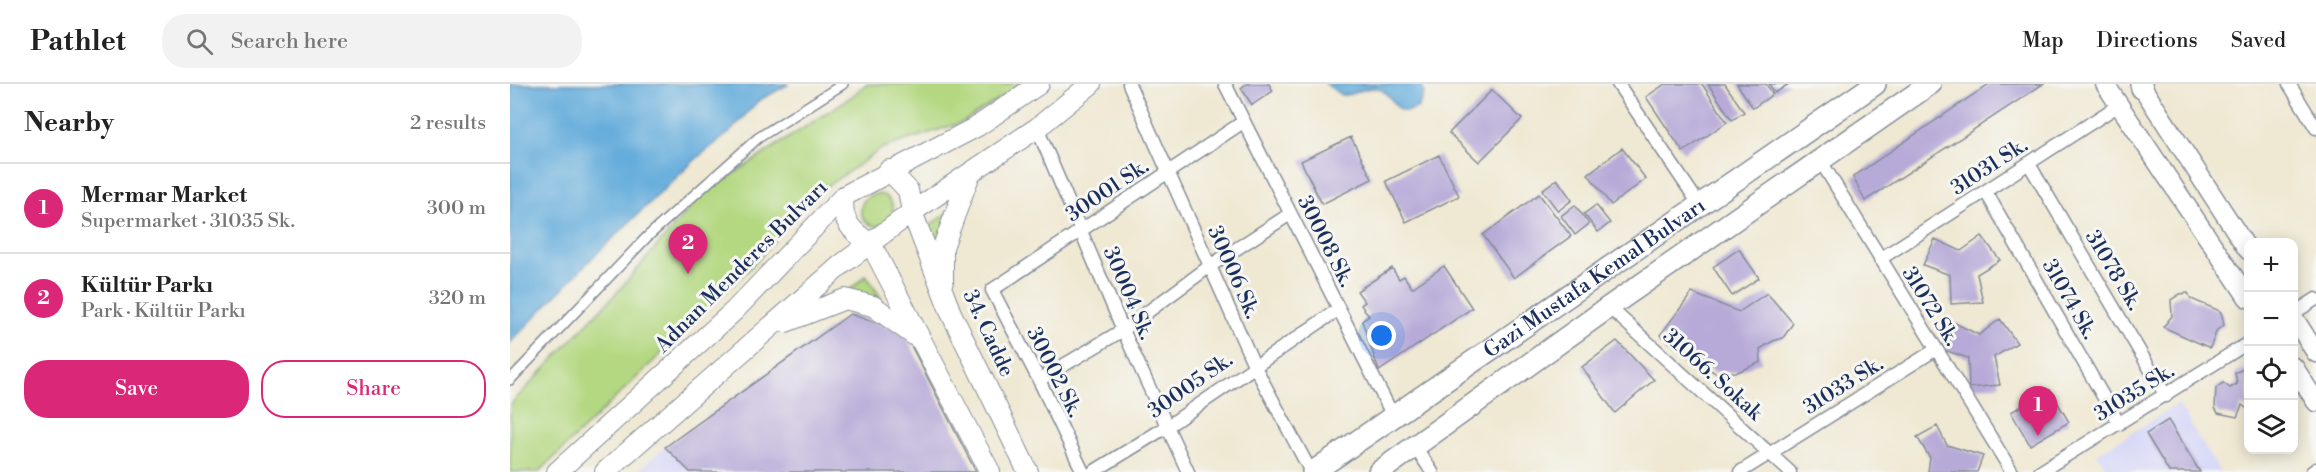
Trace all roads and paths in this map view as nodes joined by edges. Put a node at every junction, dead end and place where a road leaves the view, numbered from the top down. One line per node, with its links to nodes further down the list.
1 (843, 84): 47 (street)
2 (1039, 84): 18 (main road, Adnan Menderes Bulvarı)
3 (1091, 84): 14 (main road)
4 (1129, 84): 19 (street, 30006 Sk.)
5 (1225, 84): 13 (street, 30008 Sk.)
6 (1618, 84): 23 (street)
7 (1875, 84): 23 (highway, Gazi Mustafa Kemal Bulvarı)
8 (1930, 84): 16 (highway, Gazi Mustafa Kemal Bulvarı)
9 (2104, 84): 12 (main road)
10 (2289, 84): 15 (street)
11 (2141, 85): 28 (main road)
12 (2119, 105): 17 (street, 31031 Sk.); 32 (main road)
13 (1243, 122): 19 (street, 30001 Sk.); 25 (street, 30008 Sk.)
14 (1037, 128): 20 (main road); 26 (street, 30004 Sk.)
15 (2316, 128)
16 (1820, 160): 29 (street, 31072 Sk.); 34 (highway, Gazi Mustafa Kemal Bulvarı)
17 (2029, 164): 21 (street, 31031 Sk.); 49 (street, 31078 Sk.)
18 (889, 170): 22 (main road, Adnan Menderes Bulvarı); 24 (main road)
19 (1168, 172): 26 (street, 30001 Sk.); 30 (street, 30006 Sk.)
20 (970, 174): 24 (main road); 37 (main road)
21 (1986, 192): 29 (street, 31031 Sk.); 52 (street, 31074 Sk.)
22 (844, 196): 27 (main road); 57 (main road, Adnan Menderes Bulvarı)
23 (1700, 204): 51 (highway, Gazi Mustafa Kemal Bulvarı)
24 (912, 212): 27 (main road); 37 (main road, 34. Cadde)
25 (1290, 214): 30 (street); 35 (street, 30008 Sk.)
26 (1082, 231): 31 (street, 30001 Sk.); 40 (street, 30004 Sk.)
27 (871, 244): 39 (main road); 41 (main road)
28 (2244, 244)
29 (1880, 259): 43 (street, 31072 Sk.)
30 (1210, 266): 40 (street); 45 (street, 30006 Sk.)
31 (992, 290): 48 (street, 30002 Sk.)
32 (2244, 292)
33 (2316, 298): 36 (street)
34 (1609, 307): 54 (highway, Gazi Mustafa Kemal Bulvarı); 55 (street, 31066. Sokak)
35 (1339, 309): 45 (street, 30005 Sk.); 51 (street, 30008 Sk.)
36 (2298, 310)
37 (951, 313): 60 (main road, 34. Cadde)
38 (2298, 324): 44 (main road)
39 (773, 327): 41 (main road); 58 (main road)
40 (1123, 330): 48 (street); 53 (street, 30004 Sk.)
41 (920, 339): 59 (main road)
42 (2244, 346): 49 (street, 31035 Sk.)
43 (1935, 350): 55 (street, 31033 Sk.); 69 (street, 31072 Sk.)
44 (2316, 353)
45 (1254, 365): 53 (street, 30005 Sk.); 64 (street, 30006 Sk.)
46 (2298, 373): 50 (main road)
47 (510, 380)
48 (1039, 380): 61 (street, 30002 Sk.)
49 (2166, 396): 52 (street, 31035 Sk.)
50 (2316, 402)
51 (1393, 416): 64 (highway, Gazi Mustafa Kemal Bulvarı)
52 (2120, 424): 70 (street, 31035 Sk.)
53 (1168, 426): 62 (street, 30005 Sk.); 63 (street, 30004 Sk.)
54 (1414, 445): 65 (highway, Gazi Mustafa Kemal Bulvarı); 66 (street)
55 (1770, 453): 67 (street, 31033 Sk.); 68 (street, 31066. Sokak)
56 (2316, 469): 71 (street)
57 (557, 472)
58 (605, 472)
59 (990, 472)
60 (1028, 472)
61 (1083, 472)
62 (1093, 472)
63 (1188, 472)
64 (1312, 472)
65 (1379, 472)
66 (1432, 472)
67 (1740, 472)
68 (1790, 472)
69 (2012, 472)
70 (2040, 472)
71 (2312, 472)

